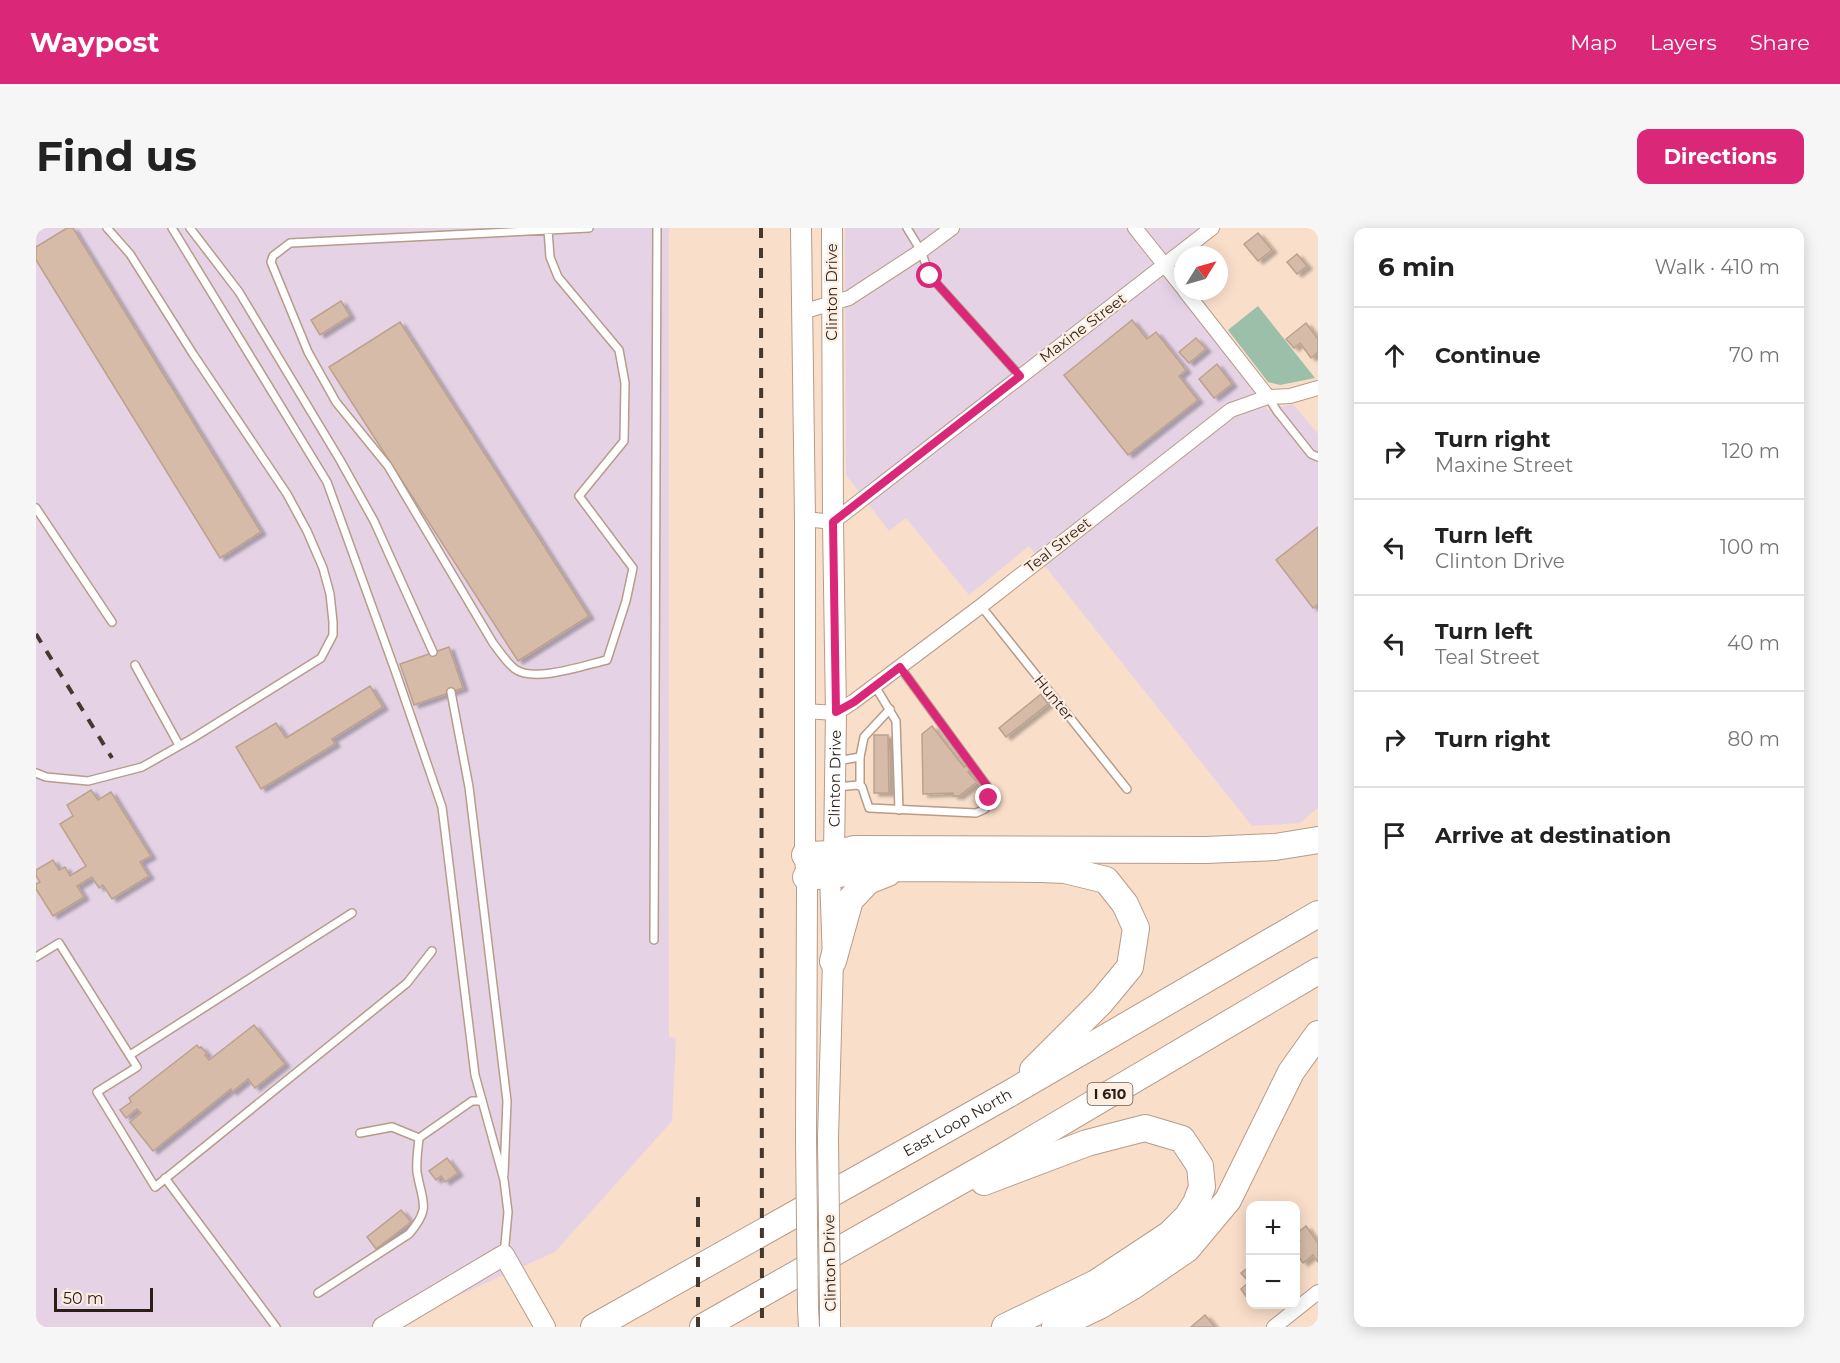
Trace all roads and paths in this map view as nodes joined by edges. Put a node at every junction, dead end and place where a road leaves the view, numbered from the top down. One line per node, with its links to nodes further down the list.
1 (107, 228): 36 (lane)
2 (172, 228): 57 (lane)
3 (190, 228): 28 (lane)
4 (589, 228): 12 (lane)
5 (657, 228): 49 (lane)
6 (801, 228): 18 (main road, Clinton Drive)
7 (832, 228): 17 (main road, Clinton Drive)
8 (907, 228): 13 (lane)
9 (952, 228): 13 (street)
10 (1135, 228): 14 (street)
11 (1212, 228): 14 (street, Maxine Street)
12 (548, 230): 12 (lane)
13 (921, 251): 17 (street); 19 (lane)
14 (1165, 265): 15 (street); 19 (street, Maxine Street)
15 (1174, 277)
16 (1192, 300): 21 (street)
17 (832, 303): 18 (street); 25 (main road, Clinton Drive)
18 (802, 312): 24 (main road, Clinton Drive)
19 (1020, 376): 25 (street, Maxine Street)
20 (1318, 388): 21 (street, Teal Street)
21 (1268, 397): 22 (lane); 26 (street, Teal Street)
22 (1318, 457)
23 (36, 508): 27 (lane)
24 (805, 519): 25 (street); 34 (main road, Clinton Drive)
25 (833, 522): 35 (main road, Clinton Drive)
26 (981, 606): 30 (street, Teal Street); 42 (lane, Hunter)
27 (112, 622)
28 (433, 652)
29 (135, 665): 36 (lane)
30 (900, 667): 31 (street, Teal Street); 43 (lane)
31 (875, 686): 33 (lane); 35 (street, Teal Street)
32 (451, 692): 61 (lane)
33 (890, 709): 37 (lane); 43 (lane)
34 (804, 711): 35 (street); 45 (main road, Clinton Drive)
35 (836, 712): 38 (main road, Clinton Drive)
36 (179, 745): 39 (lane)
37 (860, 757): 38 (lane); 40 (lane)
38 (835, 761): 41 (main road, Clinton Drive)
39 (36, 773)
40 (860, 786): 41 (lane); 43 (lane)
41 (834, 787): 45 (main road, Clinton Drive)
42 (1127, 789)
43 (899, 810)
44 (1318, 840): 45 (highway)
45 (819, 865): 46 (highway); 52 (main road, Clinton Drive); 66 (main road, Clinton Drive, bridge)
46 (899, 868): 52 (highway); 56 (highway)
47 (352, 913): 55 (lane)
48 (1318, 914): 56 (highway, East Loop North)
49 (654, 939)
50 (432, 951): 60 (lane)
51 (36, 957): 55 (lane)
52 (833, 961): 72 (main road, Clinton Drive, bridge)
53 (1318, 971): 62 (highway, I 610)
54 (1318, 1034): 74 (highway)
55 (130, 1055): 60 (lane)
56 (1007, 1095): 70 (highway, East Loop North)
57 (482, 1101): 59 (lane); 61 (lane)
58 (360, 1133): 59 (lane)
59 (419, 1138): 65 (lane)
60 (165, 1178): 67 (lane)
61 (504, 1180): 63 (lane)
62 (900, 1214): 71 (highway, I 610); 73 (highway)
63 (504, 1254): 68 (main road); 69 (main road)
64 (1318, 1292): 75 (street)
65 (318, 1293)
66 (808, 1317)
67 (276, 1327)
68 (383, 1327)
69 (545, 1327)
70 (594, 1327)
71 (703, 1327)
72 (830, 1327)
73 (1005, 1327)
74 (1056, 1327)
75 (1274, 1327)

